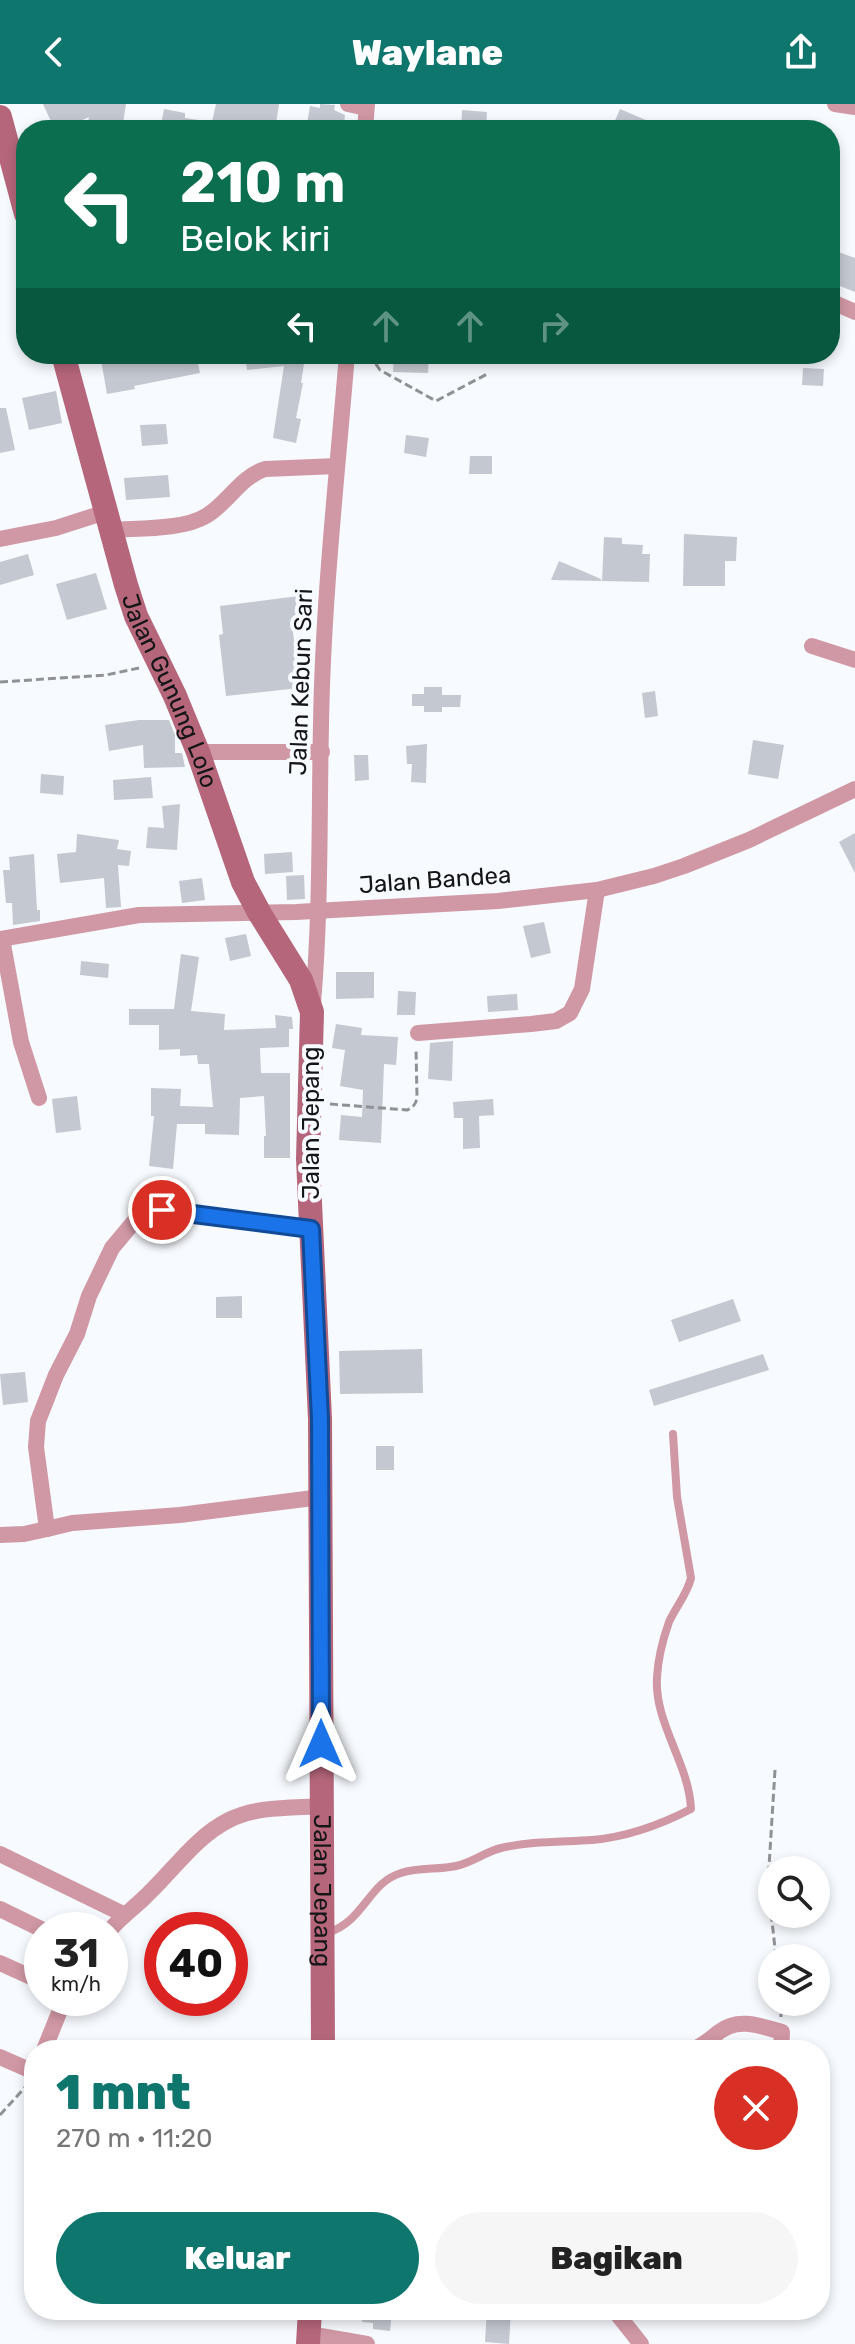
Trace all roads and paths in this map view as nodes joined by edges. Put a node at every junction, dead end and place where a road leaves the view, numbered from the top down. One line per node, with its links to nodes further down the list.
1 (348, 104): 3 (street)
2 (835, 104): 4 (street)
3 (367, 106)
4 (855, 107)
5 (8, 134): 6 (street)
6 (16, 170)
7 (66, 364): 12 (street, Jalan Gunung Lolo)
8 (346, 364): 11 (street, Jalan Kebun Sari)
9 (376, 364): 10 (path)
10 (489, 373)
11 (337, 466): 12 (street); 19 (street, Jalan Kebun Sari)
12 (109, 521): 13 (street); 16 (street, Jalan Gunung Lolo)
13 (0, 539)
14 (812, 646): 15 (street)
15 (855, 660)
16 (159, 663): 17 (path); 18 (street, Jalan Gunung Lolo)
17 (0, 682)
18 (198, 752): 19 (street); 23 (street, Jalan Gunung Lolo)
19 (322, 752): 22 (street, Jalan Kebun Sari)
20 (855, 789): 21 (street, Jalan Bandea)
21 (597, 890): 22 (street, Jalan Bandea); 26 (street)
22 (319, 911): 23 (street, Jalan Bandea); 25 (street, Jalan Kebun Sari)
23 (260, 914): 24 (street, Jalan Bandea); 25 (street, Jalan Gunung Lolo)
24 (1, 939): 27 (street)
25 (312, 1012): 28 (street, Jalan Jepang)
26 (418, 1033): 28 (path)
27 (39, 1098)
28 (310, 1103): 29 (street, Jalan Jepang)
29 (311, 1229): 31 (street, Jalan Jepang); 32 (street)
30 (673, 1434): 41 (lane)
31 (321, 1497): 32 (street); 35 (street, Jalan Jepang)
32 (47, 1529): 33 (street)
33 (0, 1535)
34 (775, 1770): 42 (path)
35 (322, 1806): 39 (street); 41 (street, Jalan Jepang)
36 (0, 1854): 38 (street)
37 (0, 1909): 40 (street)
38 (119, 1912)
39 (126, 1912)
40 (24, 1921)
41 (323, 1935): 47 (street, Jalan Jepang)
42 (775, 1944)
43 (0, 1963): 44 (street)
44 (24, 1974)
45 (58, 2016): 46 (street)
46 (48, 2040)
47 (323, 2040)
48 (709, 2040): 49 (street)
49 (782, 2040)
50 (0, 2057): 51 (street)
51 (24, 2068)
52 (24, 2088): 53 (path)
53 (0, 2115)
54 (622, 2320): 57 (street)
55 (309, 2329): 56 (street)
56 (367, 2344)
57 (641, 2344)

